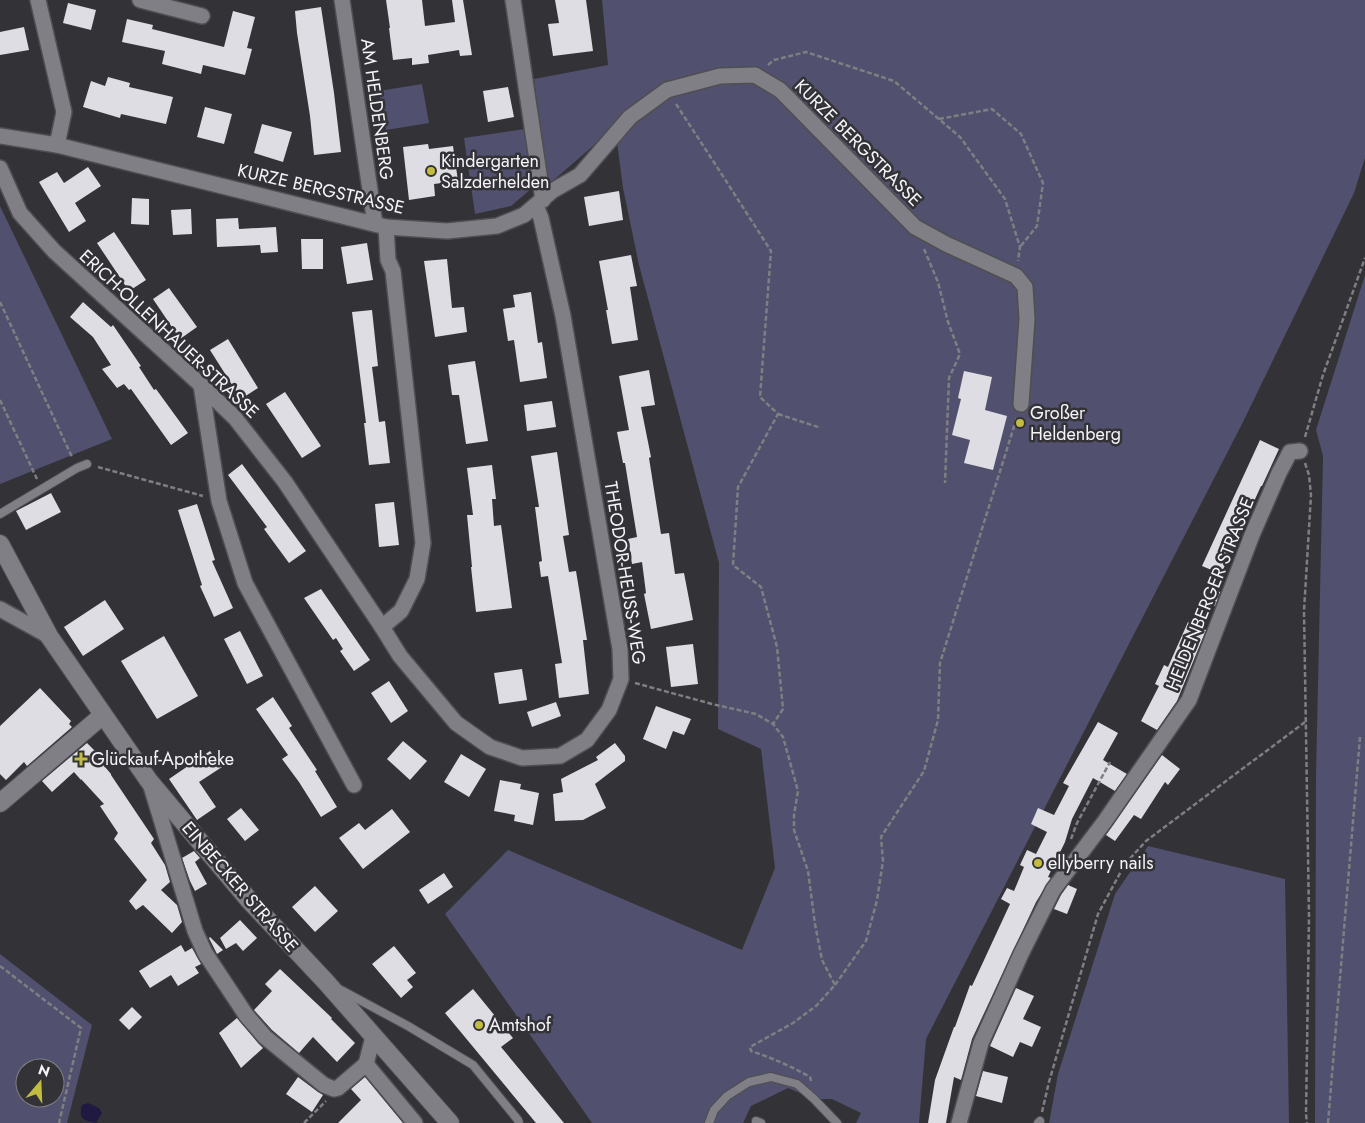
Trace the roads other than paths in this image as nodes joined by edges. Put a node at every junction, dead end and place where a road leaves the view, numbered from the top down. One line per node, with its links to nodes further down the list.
1 (38, 0): 7 (street)
2 (140, 0): 5 (street)
3 (342, 0): 10 (street, AM HELDENBERG)
4 (513, 0): 9 (street)
5 (202, 16)
6 (0, 136): 7 (street, KURZE BERGSTRASSE)
7 (57, 145): 10 (street, KURZE BERGSTRASSE)
8 (0, 168): 11 (street, ERICH-OLLENHAUER-STRASSE)
9 (539, 203): 10 (street, KURZE BERGSTRASSE); 12 (street, KURZE BERGSTRASSE); 18 (street, THEODOR-HEUSS-WEG)
10 (381, 226): 18 (street)
11 (201, 385): 18 (street, ERICH-OLLENHAUER-STRASSE); 22 (street)
12 (1021, 404)
13 (1300, 451): 34 (street, HELDENBERGER STRASSE)
14 (87, 464): 15 (lane)
15 (0, 514)
16 (0, 544): 19 (street, EINBECKER STRASSE)
17 (0, 609): 19 (street, EINBECKER STRASSE)
18 (382, 627)
19 (49, 636): 20 (street, EINBECKER STRASSE)
20 (103, 715): 21 (street, EINBECKER STRASSE); 23 (street)
21 (149, 781): 24 (street, EINBECKER STRASSE); 26 (street)
22 (354, 785)
23 (0, 803)
24 (326, 982): 25 (street, EINBECKER STRASSE); 29 (lane)
25 (373, 1037): 26 (street); 28 (street, EINBECKER STRASSE)
26 (366, 1064): 27 (street)
27 (415, 1123)
28 (450, 1123)
29 (519, 1123)
30 (708, 1123): 33 (lane)
31 (756, 1123): 32 (lane)
32 (761, 1123)
33 (838, 1123)
34 (959, 1123)

